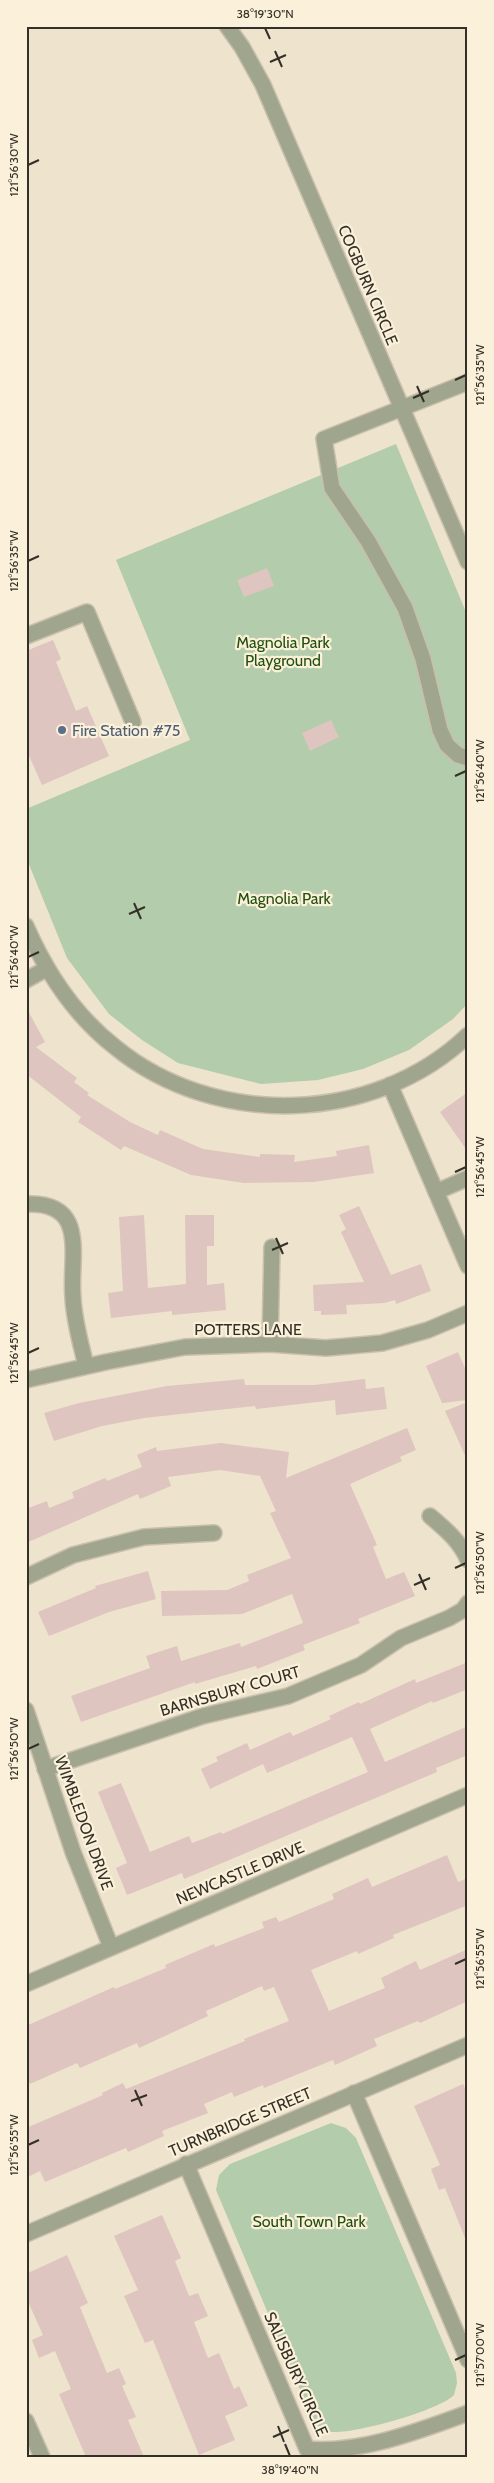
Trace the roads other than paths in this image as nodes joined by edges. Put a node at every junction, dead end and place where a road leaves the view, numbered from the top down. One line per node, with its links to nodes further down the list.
1 (226, 26): 3 (street, COGBURN CIRCLE)
2 (468, 382): 3 (street)
3 (403, 408): 4 (street, COGBURN CIRCLE); 7 (street)
4 (468, 562)
5 (26, 636): 6 (street)
6 (133, 722)
7 (468, 758)
8 (26, 926): 9 (street)
9 (46, 969): 10 (street); 12 (street)
10 (26, 980)
11 (468, 1035): 12 (street)
12 (390, 1085): 14 (street)
13 (468, 1178): 14 (street)
14 (436, 1192): 17 (street)
15 (26, 1204): 20 (street)
16 (272, 1247): 19 (street)
17 (468, 1266)
18 (468, 1313): 19 (street, POTTERS LANE)
19 (270, 1344): 20 (street, POTTERS LANE)
20 (86, 1366): 21 (street, POTTERS LANE)
21 (26, 1380)
22 (430, 1516): 24 (street)
23 (214, 1534): 25 (street)
24 (468, 1560)
25 (26, 1577)
26 (468, 1602): 28 (street, BARNSBURY COURT)
27 (26, 1710): 28 (street, WIMBLEDON DRIVE)
28 (45, 1769): 30 (street, WIMBLEDON DRIVE)
29 (468, 1795): 30 (street, NEWCASTLE DRIVE)
30 (112, 1947): 31 (street, NEWCASTLE DRIVE)
31 (26, 1984)
32 (468, 2044): 33 (street, TURNBRIDGE STREET)
33 (354, 2093): 34 (street, TURNBRIDGE STREET); 36 (street)
34 (186, 2164): 35 (street, TURNBRIDGE STREET); 37 (street, SALISBURY CIRCLE)
35 (26, 2234)
36 (468, 2360)
37 (468, 2413)
38 (26, 2421): 39 (street)
39 (42, 2457)

